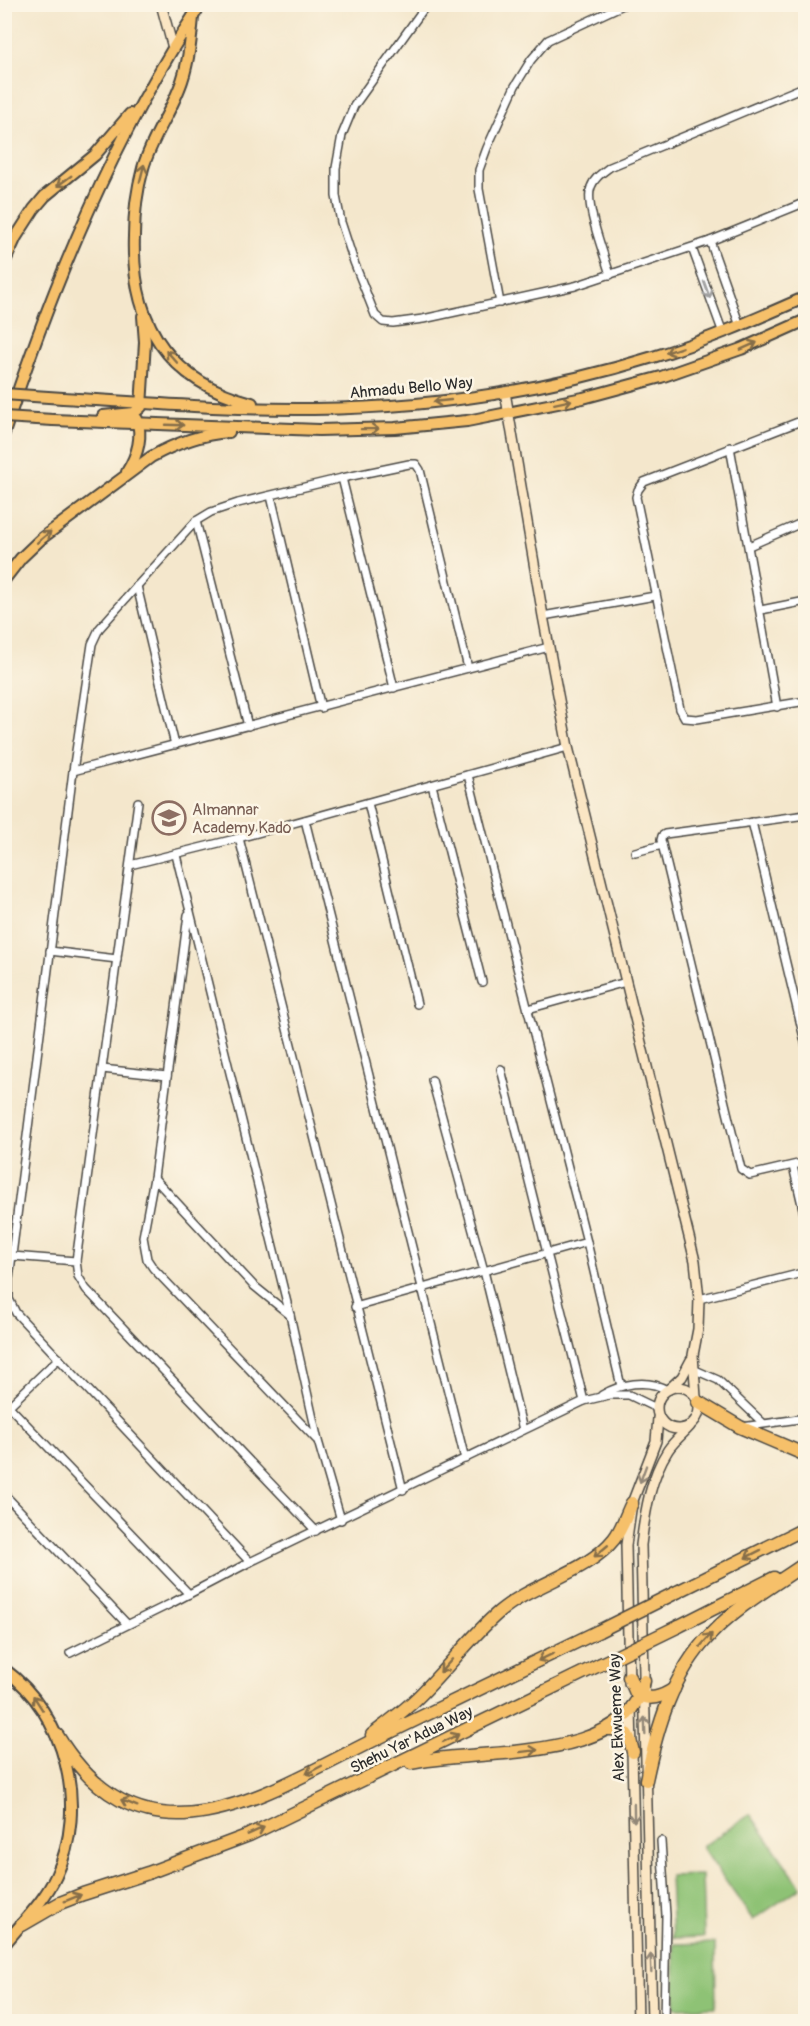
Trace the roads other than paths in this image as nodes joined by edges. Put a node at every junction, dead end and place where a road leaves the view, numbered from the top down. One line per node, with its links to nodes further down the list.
1 (161, 4): 6 (street)
2 (201, 4): 5 (main road)
3 (427, 4): 15 (street)
4 (625, 4): 15 (street)
5 (193, 17): 6 (main road); 16 (main road, one-way to 5)
6 (173, 48): 8 (main road)
7 (806, 86): 13 (street)
8 (147, 93): 12 (main road, one-way to 12); 30 (main road)
9 (806, 202): 10 (street)
10 (710, 241): 11 (street); 18 (street)
11 (692, 248): 13 (street); 19 (street, one-way to 19)
12 (4, 263)
13 (610, 275): 15 (street)
14 (806, 297): 18 (main road, Ahmadu Bello Way)
15 (500, 303)
16 (143, 314): 23 (main road); 24 (main road, one-way to 16)
17 (806, 320): 25 (main road, one-way to 17)
18 (740, 326): 19 (main road, Ahmadu Bello Way)
19 (723, 333): 20 (main road, Ahmadu Bello Way, one-way to 20)
20 (505, 392): 24 (main road, Ahmadu Bello Way, one-way to 24); 25 (street)
21 (4, 394): 22 (main road, Ahmadu Bello Way, bridge)
22 (113, 401): 23 (main road, Ahmadu Bello Way); 27 (main road)
23 (142, 403): 24 (main road, Ahmadu Bello Way); 27 (main road)
24 (279, 409)
25 (510, 414): 29 (main road, one-way to 25); 43 (street)
26 (4, 417): 27 (main road, bridge)
27 (136, 418): 29 (main road, one-way to 29); 32 (main road)
28 (806, 420): 31 (street)
29 (270, 428): 32 (main road)
30 (4, 433)
31 (730, 447): 37 (street); 40 (street)
32 (124, 477): 38 (main road, one-way to 32)
33 (342, 478): 34 (street); 45 (street); 46 (street)
34 (271, 496): 35 (street); 49 (street)
35 (196, 521): 39 (street); 50 (street)
36 (806, 521): 37 (street)
37 (749, 546): 42 (street)
38 (4, 580)
39 (137, 586): 51 (street); 53 (street)
40 (655, 596): 43 (street); 48 (street)
41 (806, 601): 42 (street)
42 (760, 610): 48 (street)
43 (543, 616): 44 (street)
44 (549, 647): 45 (street); 52 (street)
45 (468, 668): 46 (street)
46 (394, 688): 49 (street)
47 (806, 701): 48 (street)
48 (777, 707)
49 (321, 708): 50 (street)
50 (248, 726): 51 (street)
51 (175, 745): 53 (street)
52 (568, 747): 54 (street); 70 (street)
53 (73, 771): 67 (street)
54 (468, 775): 55 (street); 72 (street)
55 (432, 785): 57 (street); 69 (street)
56 (138, 802): 65 (street)
57 (368, 803): 59 (street); 71 (street)
58 (806, 815): 60 (street)
59 (304, 820): 61 (street); 88 (street)
60 (752, 822): 62 (street); 73 (street)
61 (239, 838): 64 (street); 90 (street)
62 (662, 845): 63 (street); 79 (street)
63 (634, 852)
64 (176, 855): 65 (street); 66 (street)
65 (129, 865): 68 (street)
66 (188, 909): 76 (street); 91 (street)
67 (50, 951): 68 (street); 84 (street)
68 (117, 959): 74 (street)
69 (482, 982)
70 (626, 982): 72 (street); 89 (street)
71 (417, 1004)
72 (528, 1009): 82 (street)
73 (806, 1046)
74 (102, 1069): 76 (street); 85 (street)
75 (501, 1069): 83 (street)
76 (167, 1076): 80 (street)
77 (432, 1080): 86 (street)
78 (806, 1162): 79 (street)
79 (792, 1166): 81 (street)
80 (154, 1178): 91 (street); 107 (street)
81 (806, 1222)
82 (587, 1242): 83 (street); 95 (street)
83 (548, 1253): 86 (street); 99 (street)
84 (12, 1256): 85 (street); 93 (street)
85 (76, 1261): 115 (street)
86 (484, 1271): 88 (street); 106 (street)
87 (806, 1272): 89 (street)
88 (422, 1289): 90 (street); 109 (street)
89 (699, 1299): 92 (street)
90 (355, 1307): 110 (street)
91 (290, 1315): 107 (street)
92 (693, 1355): 94 (street); 96 (street)
93 (58, 1358): 100 (street); 116 (street)
94 (693, 1369): 98 (street); 103 (street)
95 (621, 1386): 96 (street); 97 (street)
96 (668, 1390): 98 (street); 101 (street)
97 (597, 1397): 99 (street); 101 (street)
98 (697, 1400): 104 (street); 105 (highway)
99 (584, 1401): 106 (street)
100 (7, 1403): 118 (street)
101 (657, 1413): 104 (street); 112 (street, Alex Ekwueme Way, one-way to 112)
102 (806, 1418): 103 (street)
103 (763, 1423): 105 (street)
104 (690, 1426): 123 (street, Alex Ekwueme Way)
105 (740, 1427): 108 (highway)
106 (523, 1430): 109 (street)
107 (318, 1441): 113 (street)
108 (806, 1455)
109 (465, 1459): 110 (street)
110 (403, 1490): 113 (street)
111 (4, 1494): 119 (street)
112 (632, 1503): 122 (street, Alex Ekwueme Way); 129 (highway, one-way to 129)
113 (341, 1520): 115 (street)
114 (806, 1528): 129 (highway, Shehu Yar'Adua Way, one-way to 129, bridge)
115 (316, 1531): 116 (street)
116 (250, 1563): 118 (street)
117 (806, 1563): 124 (highway, one-way to 117); 131 (highway, Shehu Yar'Adua Way, one-way to 117, bridge)
118 (189, 1594): 119 (street)
119 (127, 1624): 120 (street)
120 (70, 1653)
121 (4, 1669): 128 (main road, one-way to 121)
122 (629, 1677): 125 (highway); 126 (street, Alex Ekwueme Way)
123 (644, 1681): 125 (highway)
124 (674, 1689): 125 (highway); 132 (highway)
125 (642, 1697): 126 (highway); 132 (street, Alex Ekwueme Way, one-way to 125)
126 (631, 1709): 127 (highway); 130 (street, Alex Ekwueme Way)
127 (606, 1729): 130 (highway); 131 (highway, one-way to 127)
128 (57, 1735): 129 (highway, Shehu Yar'Adua Way, one-way to 128); 134 (main road)
129 (351, 1751)
130 (633, 1752): 136 (street, Alex Ekwueme Way, one-way to 136)
131 (388, 1769): 134 (highway, Shehu Yar'Adua Way, one-way to 131)
132 (646, 1780): 137 (street, Alex Ekwueme Way, one-way to 132)
133 (661, 1841): 138 (street)
134 (21, 1925): 135 (main road)
135 (4, 1946)
136 (638, 2022)
137 (652, 2022)
138 (664, 2022)

